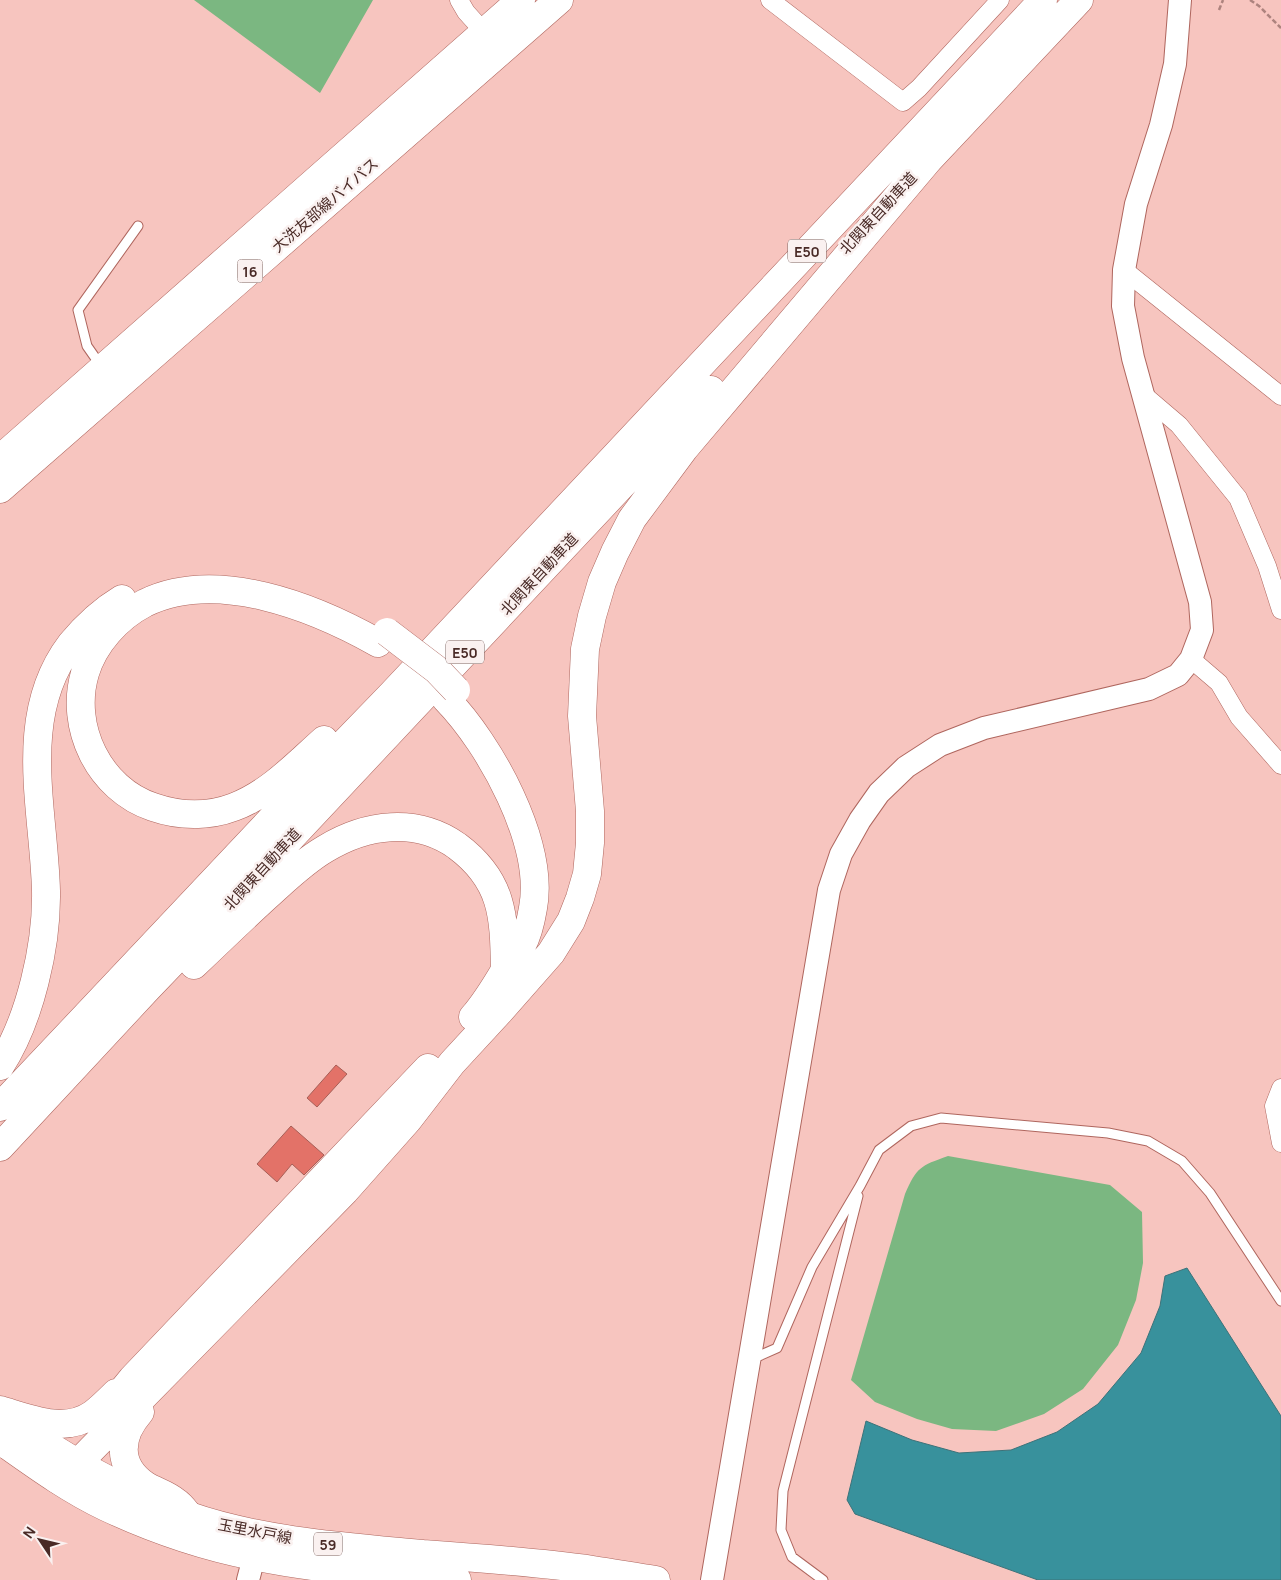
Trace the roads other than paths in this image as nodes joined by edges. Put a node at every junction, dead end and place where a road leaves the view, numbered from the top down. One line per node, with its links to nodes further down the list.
1 (459, 0): 9 (street)
2 (521, 0): 9 (main road, 大洗友部線バイパス / 16)
3 (559, 0): 17 (main road, 大洗友部線バイパス / 16)
4 (770, 0): 5 (street)
5 (1000, 0)
6 (1043, 0): 18 (main road, 北関東自動車道 / E50)
7 (1079, 0): 10 (main road, 北関東自動車道 / E50)
8 (1180, 0): 12 (street)
9 (484, 32): 13 (main road, 大洗友部線バイパス / 16)
10 (931, 157): 23 (main road); 28 (main road, 北関東自動車道 / E50)
11 (138, 226): 13 (lane)
12 (1124, 270): 14 (street); 15 (street)
13 (102, 369): 16 (main road, 大洗友部線バイパス / 16)
14 (1145, 396): 19 (street); 21 (street)
15 (1281, 396)
16 (0, 459)
17 (0, 489)
18 (572, 501): 20 (main road); 26 (main road, 北関東自動車道 / E50)
19 (1281, 610)
20 (383, 638): 23 (main road); 24 (main road)
21 (1191, 659): 22 (street); 32 (street)
22 (1281, 764)
23 (518, 973): 29 (main road); 33 (main road); 34 (main road)
24 (0, 1066)
25 (1281, 1088): 27 (street)
26 (0, 1107)
27 (1281, 1143)
28 (0, 1148)
29 (0, 1159)
30 (860, 1186): 31 (lane); 32 (lane); 43 (lane)
31 (1281, 1301)
32 (749, 1361): 42 (street)
33 (175, 1364): 37 (main road); 38 (main road)
34 (132, 1379): 35 (main road); 37 (main road)
35 (0, 1412): 37 (main road, 玉里水戸線 / 59)
36 (0, 1440): 37 (main road, 玉里水戸線 / 59)
37 (69, 1468): 38 (main road, 玉里水戸線 / 59); 39 (main road, 玉里水戸線 / 59)
38 (189, 1516): 41 (main road, 玉里水戸線 / 59)
39 (251, 1568): 40 (main road, 玉里水戸線 / 59)
40 (457, 1580)
41 (656, 1580)
42 (712, 1580)
43 (823, 1580)

